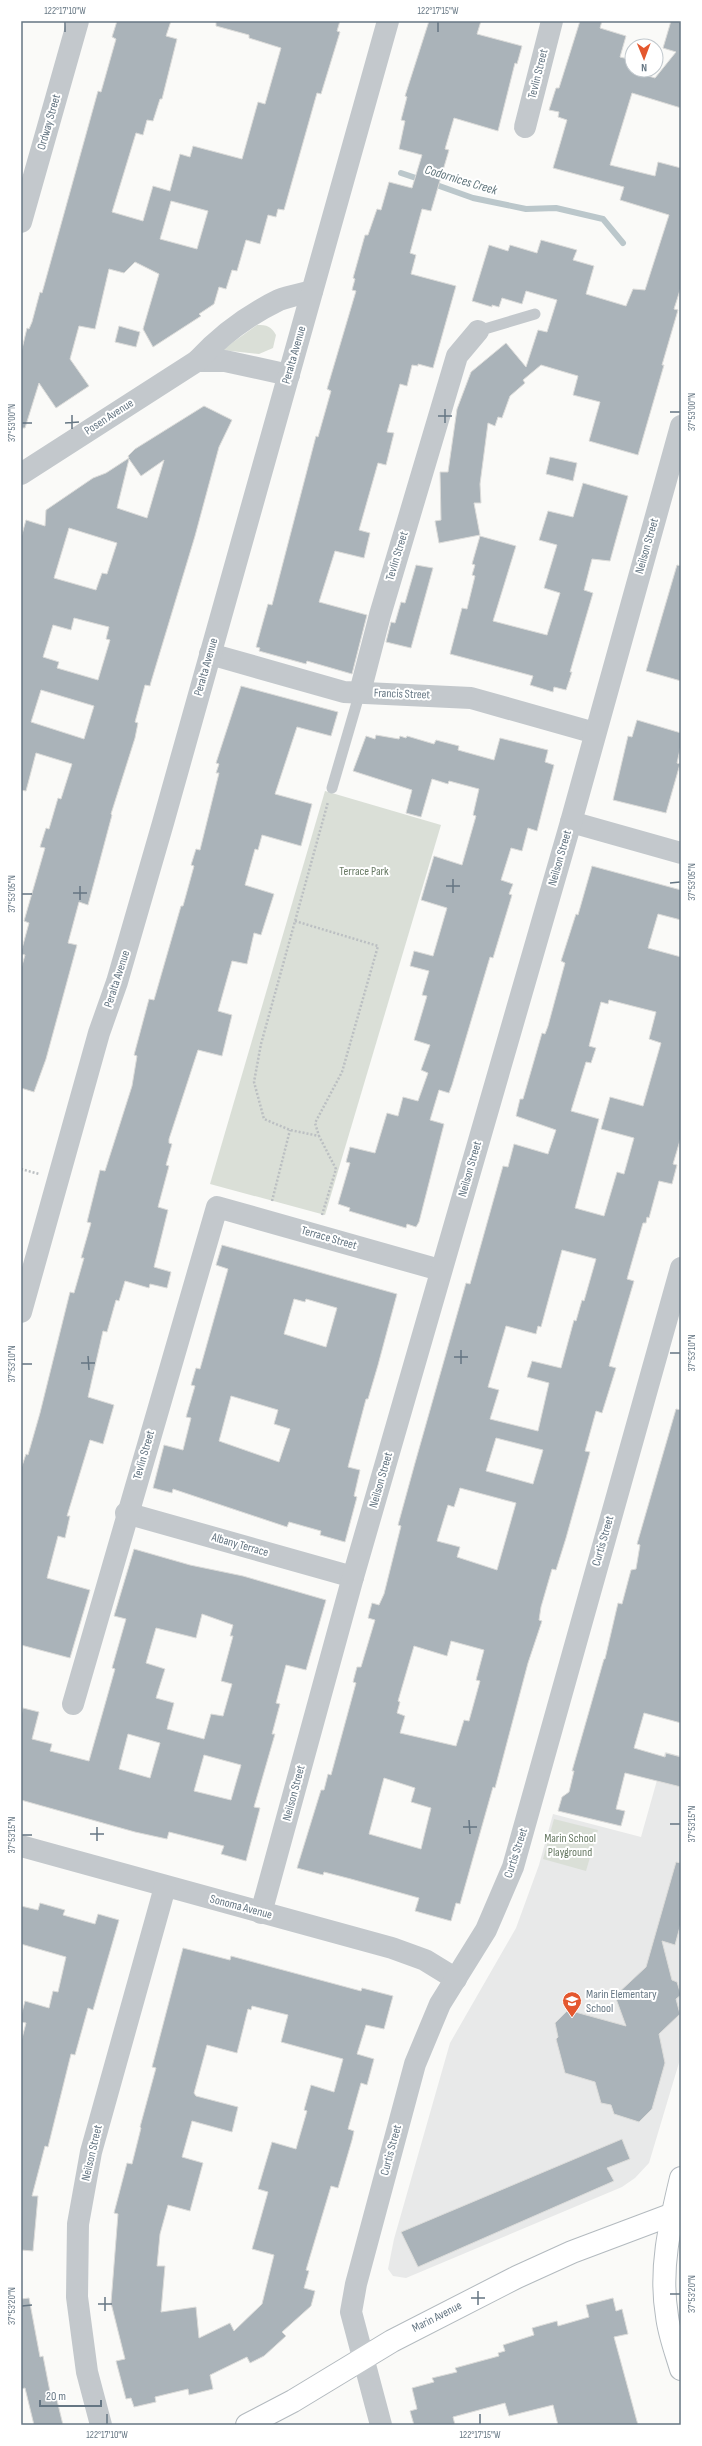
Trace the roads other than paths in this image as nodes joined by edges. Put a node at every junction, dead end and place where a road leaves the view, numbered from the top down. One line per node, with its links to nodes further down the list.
1 (78, 21): 5 (street, Ordway Street)
2 (388, 21): 6 (street, Peralta Avenue)
3 (552, 21): 4 (street, Tevlin Street)
4 (525, 127)
5 (21, 222)
6 (312, 291): 9 (street, Posen Avenue); 10 (street, Peralta Avenue)
7 (535, 314): 8 (lane)
8 (478, 331): 14 (street, Tevlin Street)
9 (197, 361): 10 (street); 12 (street, Posen Avenue)
10 (289, 375): 13 (street, Peralta Avenue)
11 (681, 426): 15 (street, Neilson Street)
12 (21, 474)
13 (210, 654): 14 (street, Francis Street); 22 (street, Peralta Avenue)
14 (360, 692): 15 (street, Francis Street); 16 (lane, Tevlin Street)
15 (595, 733): 17 (street, Neilson Street)
16 (332, 788)
17 (571, 822): 18 (street); 21 (street, Neilson Street)
18 (681, 853)
19 (217, 1206): 21 (street, Terrace Street); 23 (street, Tevlin Street)
20 (681, 1268): 29 (street, Curtis Street)
21 (440, 1270): 24 (street, Neilson Street)
22 (21, 1312)
23 (126, 1513): 24 (street, Albany Terrace); 25 (street, Tevlin Street)
24 (353, 1577): 28 (street, Neilson Street)
25 (73, 1704)
26 (21, 1846): 27 (street, Sonoma Avenue)
27 (165, 1887): 28 (street, Sonoma Avenue); 34 (street, Neilson Street)
28 (261, 1913): 29 (street, Sonoma Avenue)
29 (456, 1979): 32 (street, Curtis Street)
30 (681, 2178): 31 (main road)
31 (677, 2212): 32 (main road, Marin Avenue); 33 (main road)
32 (363, 2358): 35 (main road, Marin Avenue); 36 (street, Curtis Street)
33 (681, 2369)
34 (101, 2425)
35 (247, 2425)
36 (381, 2425)

